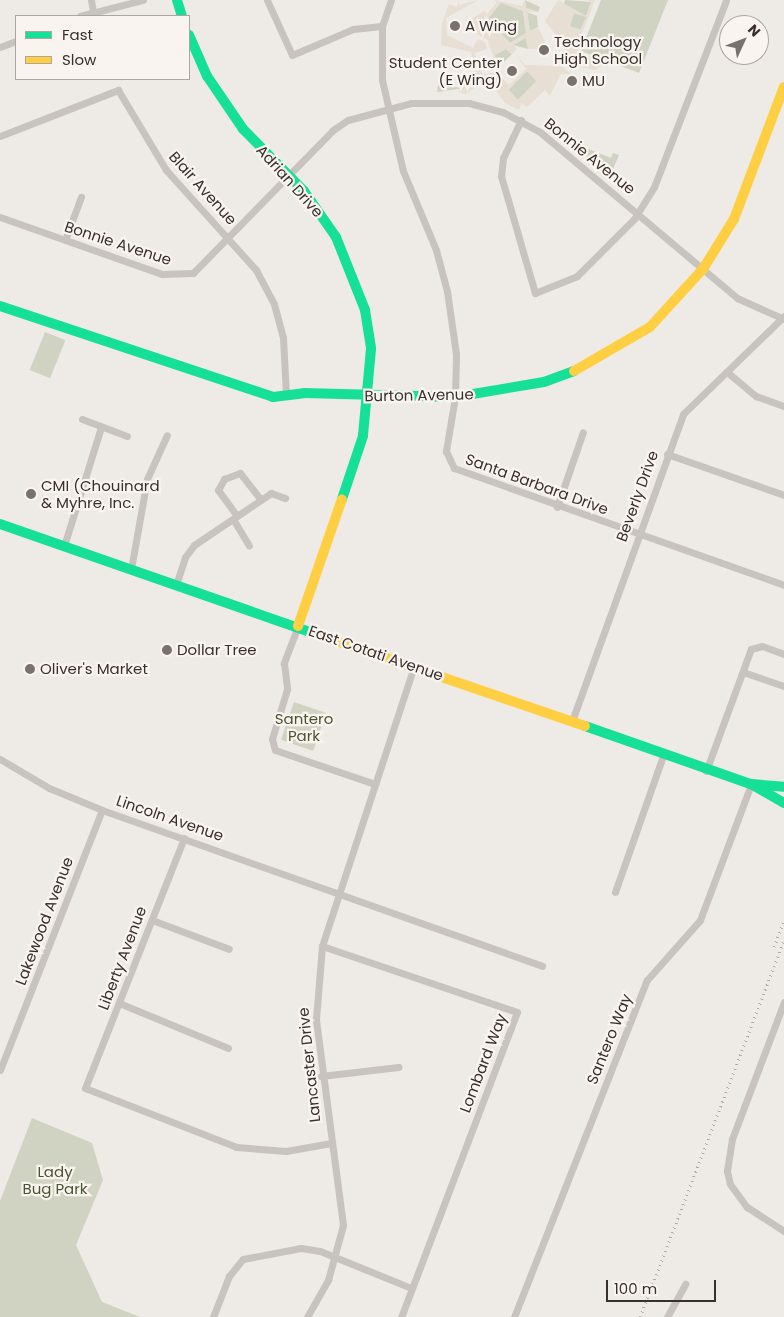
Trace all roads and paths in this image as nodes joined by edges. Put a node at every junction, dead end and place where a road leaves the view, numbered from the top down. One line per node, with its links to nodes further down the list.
1 (91, 0): 7 (street)
2 (143, 0): 7 (street)
3 (177, 0): 9 (street)
4 (267, 0): 10 (street)
5 (391, 0): 10 (street, Santa Barbara Drive)
6 (726, 0): 20 (street)
7 (93, 11): 8 (street)
8 (83, 15)
9 (182, 15)
10 (382, 26): 15 (street, Santa Barbara Drive)
11 (190, 37): 18 (street, Adrian Drive)
12 (15, 41): 13 (street)
13 (0, 47)
14 (784, 87): 24 (street, Burton Avenue)
15 (388, 107): 16 (street, Bonnie Avenue); 18 (street, Bonnie Avenue); 30 (street, Santa Barbara Drive)
16 (521, 120): 20 (street, Bonnie Avenue); 20 (street)
17 (0, 136): 22 (street, Blair Avenue)
18 (288, 175): 22 (street, Bonnie Avenue); 29 (street, Adrian Drive)
19 (81, 197): 23 (street)
20 (638, 213): 24 (street, Bonnie Avenue)
21 (0, 217): 23 (street, Bonnie Avenue)
22 (230, 238): 23 (street, Bonnie Avenue); 28 (street, Blair Avenue)
23 (65, 240)
24 (703, 269): 26 (street, Bonnie Avenue); 30 (street, Burton Avenue)
25 (0, 306): 28 (street, Burton Avenue)
26 (784, 318): 27 (street, Beverly Drive)
27 (727, 372): 31 (street); 37 (street, Beverly Drive)
28 (286, 396): 29 (street, Burton Avenue)
29 (370, 397): 30 (street, Burton Avenue); 50 (street, Adrian Drive)
30 (455, 397): 41 (street, Santa Barbara Drive)
31 (784, 406)
32 (82, 419): 33 (street)
33 (101, 427): 36 (street); 45 (street)
34 (584, 432): 41 (street)
35 (168, 435): 47 (street)
36 (127, 436)
37 (667, 454): 38 (street); 44 (street, Beverly Drive)
38 (784, 495)
39 (285, 498): 40 (street)
40 (261, 500): 42 (street); 42 (street)
41 (557, 507): 44 (street, Santa Barbara Drive)
42 (235, 518): 46 (street); 48 (street)
43 (0, 524): 45 (street, East Cotati Avenue)
44 (637, 534): 49 (street, Santa Barbara Drive); 55 (street, Beverly Drive)
45 (64, 546): 47 (street, East Cotati Avenue)
46 (249, 546)
47 (131, 569): 48 (street, East Cotati Avenue)
48 (176, 585): 50 (street, East Cotati Avenue)
49 (784, 585)
50 (298, 626): 52 (street, East Cotati Avenue); 59 (street)
51 (784, 654): 53 (street)
52 (414, 666): 55 (street, East Cotati Avenue); 59 (street, Lancaster Drive)
53 (743, 672): 54 (street); 58 (street)
54 (784, 686)
55 (572, 721): 56 (street, East Cotati Avenue)
56 (663, 756): 58 (street, East Cotati Avenue); 66 (street)
57 (0, 759): 63 (street, Lincoln Avenue)
58 (706, 771): 60 (street, East Cotati Avenue)
59 (375, 784): 65 (street, Lancaster Drive)
60 (751, 784): 61 (street, East Cotati Avenue); 62 (street, East Cotati Avenue); 85 (street, Santero Way)
61 (784, 787)
62 (784, 803)
63 (102, 810): 64 (street, Lincoln Avenue); 75 (street, Lakewood Avenue)
64 (184, 838): 65 (street, Lincoln Avenue); 67 (street, Liberty Avenue)
65 (336, 891): 68 (street, Lancaster Drive); 70 (street, Lincoln Avenue)
66 (614, 892)
67 (152, 920): 69 (street); 72 (street, Liberty Avenue)
68 (322, 946): 76 (street, Lancaster Drive); 81 (street, Lombard Way)
69 (229, 949)
70 (542, 966)
71 (784, 1002): 78 (street)
72 (119, 1003): 73 (street); 77 (street, Liberty Avenue)
73 (228, 1048)
74 (398, 1067): 76 (street)
75 (0, 1070)
76 (321, 1076): 77 (street, Lancaster Drive)
77 (331, 1143): 79 (street, Lancaster Drive)
78 (784, 1231)
79 (336, 1257): 81 (street); 82 (street); 83 (street, Lancaster Drive)
80 (685, 1284): 86 (street)
81 (411, 1288): 84 (street, Lombard Way)
82 (213, 1317)
83 (307, 1317)
84 (401, 1317)
85 (514, 1317)
86 (667, 1317)

